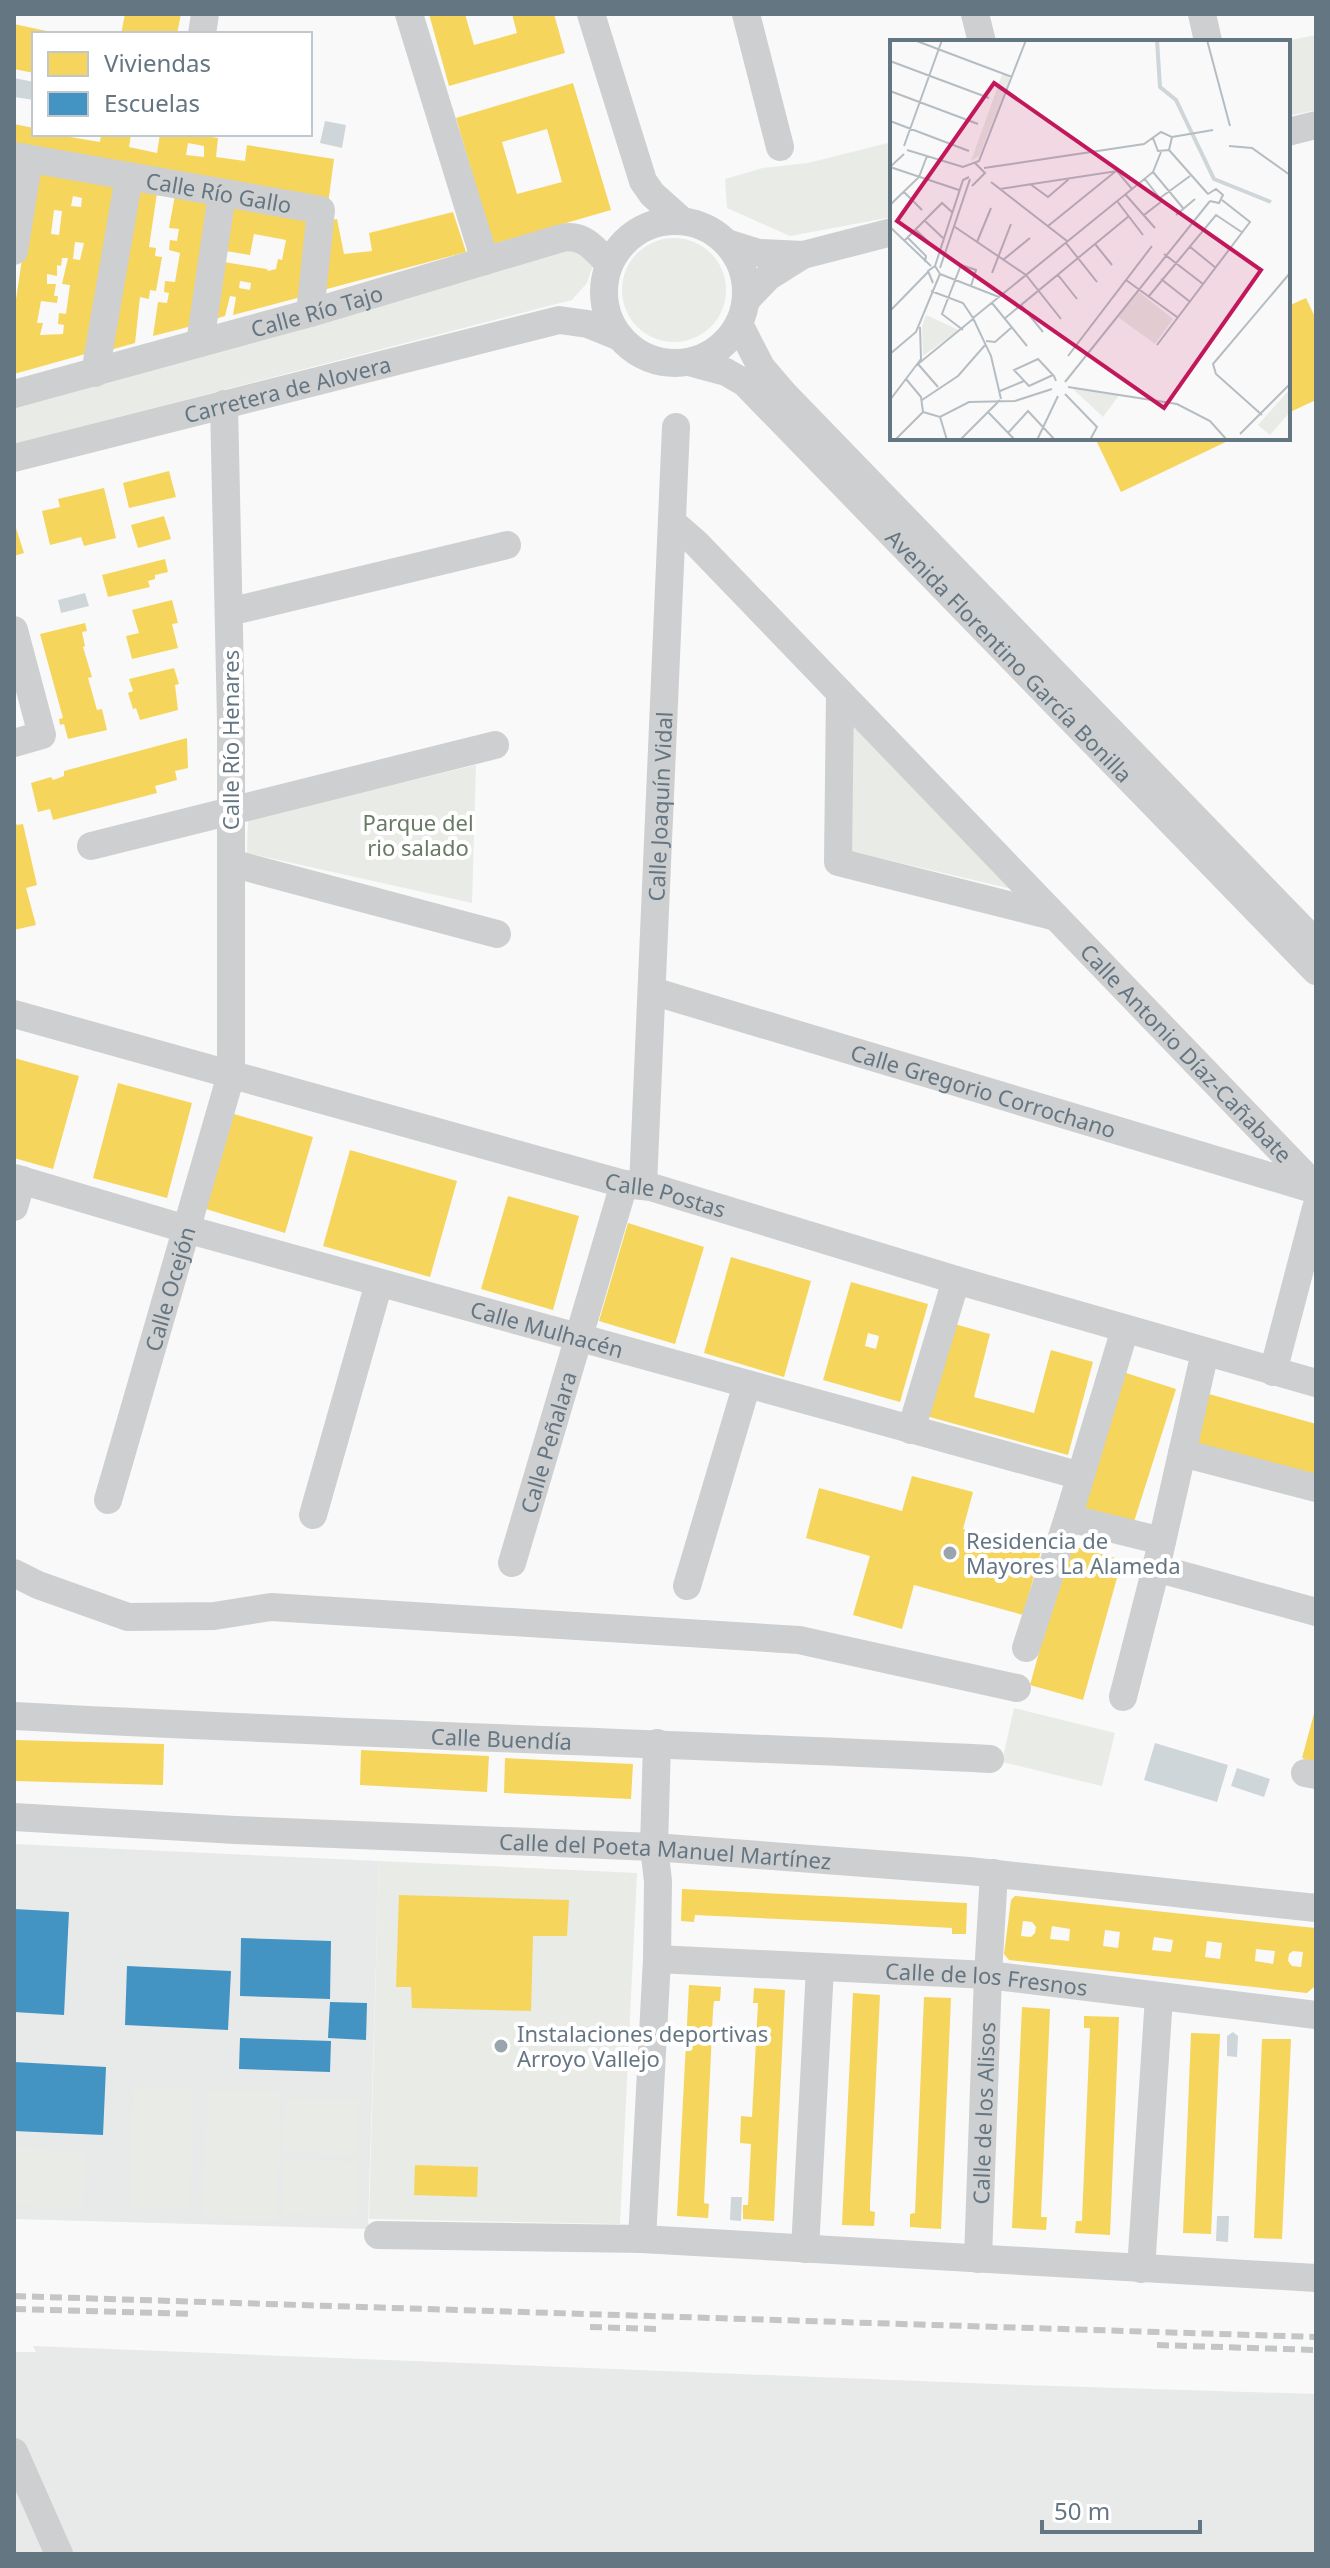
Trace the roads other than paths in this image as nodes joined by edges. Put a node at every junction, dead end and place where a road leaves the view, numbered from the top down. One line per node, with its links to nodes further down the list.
1 (409, 14): 20 (street)
2 (591, 14): 13 (street)
3 (746, 14): 10 (street)
4 (975, 14): 6 (street)
5 (1202, 14): 7 (street)
6 (982, 40)
7 (1208, 40)
8 (1316, 125): 9 (street)
9 (1290, 132)
10 (780, 147)
11 (22, 157): 12 (street, Calle Río Gallo); 18 (street)
12 (129, 177): 14 (street, Calle Río Gallo); 28 (street)
13 (643, 181): 15 (street); 21 (street)
14 (222, 194): 23 (street, Calle Río Gallo); 26 (street)
15 (681, 220): 17 (street); 21 (street)
16 (890, 233): 19 (street)
17 (727, 243): 19 (street); 22 (street)
18 (14, 251)
19 (803, 255): 22 (street)
20 (485, 261): 21 (street, Calle Río Tajo); 23 (street, Calle Río Tajo)
21 (611, 264): 24 (street, Carretera de Alovera); 25 (street)
22 (742, 312): 27 (street); 45 (street, Avenida Florentino García Bonilla)
23 (310, 313): 26 (street, Calle Río Tajo)
24 (559, 320): 25 (street, Carretera de Alovera); 30 (street, Carretera de Alovera)
25 (620, 337): 27 (street)
26 (200, 343): 28 (street, Calle Río Tajo)
27 (689, 362): 46 (street, Avenida Florentino García Bonilla)
28 (95, 373): 29 (street, Calle Río Tajo)
29 (14, 394)
30 (224, 404): 32 (street, Carretera de Alovera); 35 (street, Calle Río Henares)
31 (676, 427): 33 (street, Calle Joaquín Vidal)
32 (14, 458)
33 (673, 523): 37 (street, Calle Antonio Díaz-Cañabate); 47 (street, Calle Joaquín Vidal)
34 (507, 545): 35 (street)
35 (229, 612): 40 (street, Calle Río Henares)
36 (14, 630): 38 (street)
37 (840, 693): 43 (street, Calle Antonio Díaz-Cañabate); 43 (street)
38 (14, 743)
39 (495, 745): 40 (street)
40 (231, 810): 41 (street); 42 (street, Calle Río Henares)
41 (91, 846)
42 (231, 863): 44 (street); 49 (street, Calle Río Henares)
43 (1057, 917): 52 (street, Calle Antonio Díaz-Cañabate)
44 (497, 934)
45 (1316, 943)
46 (1316, 971)
47 (652, 991): 50 (street, Calle Joaquín Vidal); 52 (street, Calle Gregorio Corrochano)
48 (14, 1014): 49 (street, Calle Postas)
49 (231, 1075): 50 (street, Calle Postas); 54 (street, Calle Ocejón)
50 (634, 1185): 55 (street, Calle Postas); 58 (street, Calle Peñalara)
51 (17, 1189): 54 (street, Calle Mulhacén)
52 (1316, 1189)
53 (1316, 1208): 60 (street)
54 (186, 1229): 56 (street, Calle Mulhacén); 67 (street, Calle Ocejón)
55 (956, 1280): 57 (street, Calle Postas); 63 (street)
56 (379, 1283): 58 (street, Calle Mulhacén); 68 (street)
57 (1125, 1329): 59 (street, Calle Postas); 65 (street)
58 (580, 1338): 62 (street, Calle Mulhacén); 71 (street, Calle Peñalara)
59 (1205, 1352): 60 (street, Calle Postas); 64 (street)
60 (1273, 1372): 61 (street, Calle Postas)
61 (1316, 1383)
62 (747, 1384): 63 (street, Calle Mulhacén); 73 (street)
63 (911, 1430): 65 (street, Calle Mulhacén)
64 (1182, 1453): 66 (street); 70 (street)
65 (1081, 1476): 69 (street)
66 (1316, 1488)
67 (108, 1500)
68 (313, 1515)
69 (1068, 1518): 70 (street); 75 (street)
70 (1159, 1555): 74 (street); 77 (street)
71 (512, 1563)
72 (14, 1573): 76 (street)
73 (687, 1586)
74 (1316, 1612)
75 (1026, 1648)
76 (1017, 1688)
77 (1123, 1697)
78 (14, 1716): 79 (street, Calle Buendía)
79 (657, 1743): 80 (street, Calle Buendía); 82 (street)
80 (990, 1759)
81 (14, 1817): 82 (street, Calle del Poeta Manuel Martínez)
82 (654, 1847): 83 (street, Calle del Poeta Manuel Martínez); 85 (street)
83 (994, 1873): 84 (street, Calle del Poeta Manuel Martínez); 87 (street, Calle de los Alisos)
84 (1316, 1908)
85 (657, 1959): 86 (street, Calle de los Fresnos); 91 (street)
86 (820, 1968): 87 (street, Calle de los Fresnos); 92 (street)
87 (988, 1975): 88 (street, Calle de los Fresnos); 93 (street, Calle de los Alisos)
88 (1159, 1997): 89 (street, Calle de los Fresnos); 94 (street)
89 (1316, 2015)
90 (378, 2235): 91 (street)
91 (642, 2239): 92 (street)
92 (805, 2249): 93 (street)
93 (978, 2259): 94 (street)
94 (1141, 2269): 95 (street)
95 (1316, 2278)
96 (14, 2452): 97 (street)
97 (59, 2554)

